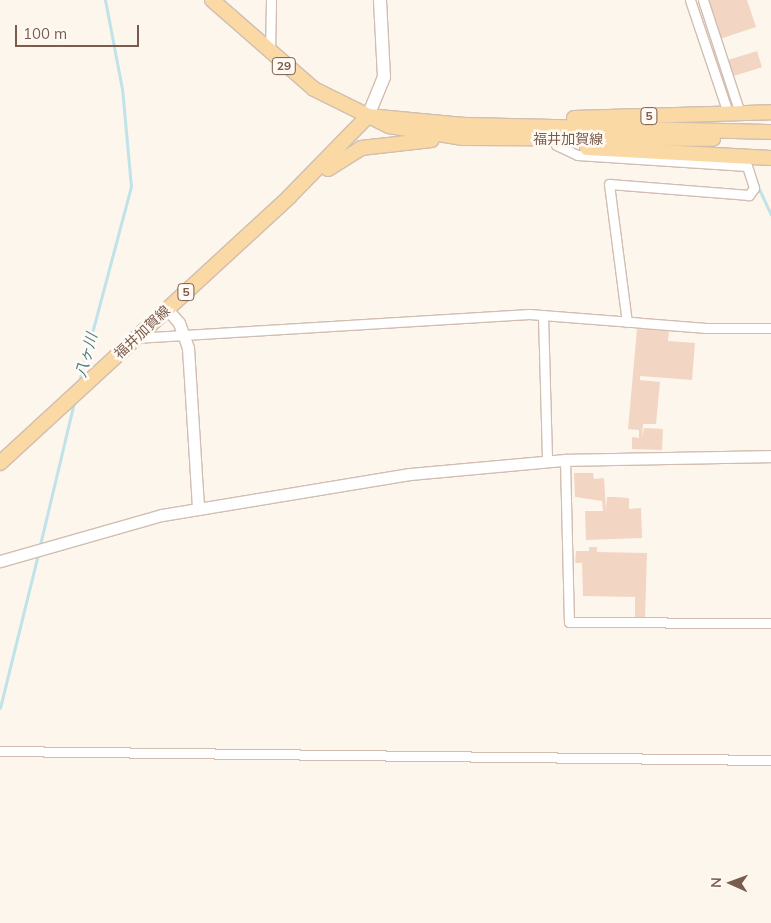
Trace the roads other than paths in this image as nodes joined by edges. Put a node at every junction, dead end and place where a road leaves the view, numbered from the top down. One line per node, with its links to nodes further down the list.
1 (212, 0): 6 (main road, 29)
2 (270, 0): 6 (street)
3 (380, 0): 9 (main road)
4 (690, 0): 8 (street)
5 (703, 0): 8 (street)
6 (270, 53): 9 (main road, 29)
7 (771, 112): 8 (main road, 5)
8 (734, 113): 10 (main road, 5)
9 (368, 116): 10 (main road, 福井加賀線 / 5); 12 (main road, 福井加賀線 / 5); 17 (main road, 福井加賀線 / 5)
10 (529, 126): 11 (main road, 福井加賀線 / 5)
11 (771, 132)
12 (463, 138): 13 (main road, 福井加賀線 / 5); 17 (main road)
13 (534, 139): 14 (main road, 福井加賀線 / 5); 15 (main road, 5)
14 (771, 140)
15 (556, 145): 16 (main road, 5); 20 (street)
16 (771, 158)
17 (289, 197): 18 (main road, 福井加賀線 / 5)
18 (167, 309): 22 (street); 23 (main road, 福井加賀線 / 5)
19 (543, 316): 20 (street); 22 (street); 27 (street)
20 (627, 322): 21 (street)
21 (771, 328)
22 (184, 336): 23 (street); 28 (street)
23 (135, 338): 26 (main road, 福井加賀線 / 5)
24 (771, 456): 25 (street)
25 (565, 460): 27 (street); 30 (street)
26 (0, 462)
27 (547, 462): 28 (street)
28 (198, 509): 29 (street)
29 (0, 561)
30 (771, 623)
31 (0, 751): 32 (street)
32 (771, 760)

